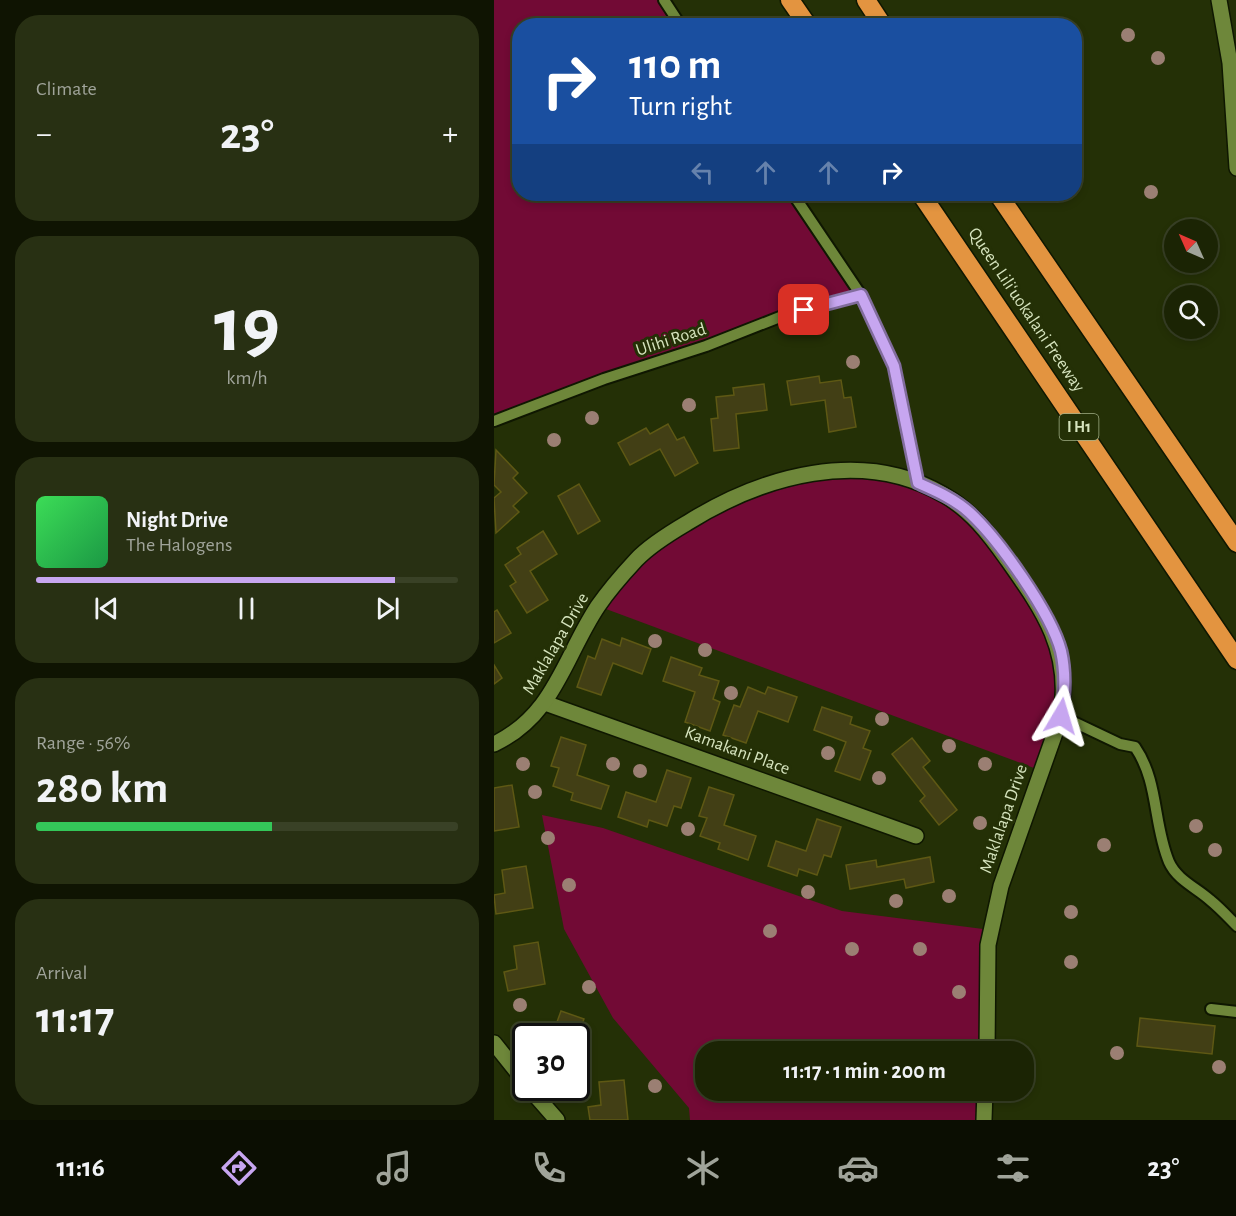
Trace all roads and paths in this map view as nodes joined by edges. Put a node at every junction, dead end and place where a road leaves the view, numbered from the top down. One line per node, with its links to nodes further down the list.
1 (664, 0): 5 (lane)
2 (790, 0): 6 (highway)
3 (866, 0): 7 (highway)
4 (1219, 0): 8 (street)
5 (676, 18)
6 (802, 18)
7 (878, 18)
8 (1234, 92): 9 (street)
9 (1236, 164)
10 (798, 201): 13 (lane)
11 (926, 201): 17 (highway, Queen Liliʻuokalani Freeway / I H1)
12 (1003, 201): 16 (highway)
13 (861, 295): 14 (lane, Ulihi Road); 15 (lane)
14 (494, 421)
15 (918, 483): 18 (street, Maklalapa Drive); 19 (street, Maklalapa Drive)
16 (1236, 543)
17 (1236, 660)
18 (545, 703): 20 (street, Maklalapa Drive); 21 (street, Kamakani Place)
19 (1061, 716): 22 (lane); 25 (street, Maklalapa Drive)
20 (494, 744)
21 (916, 836)
22 (1236, 926)
23 (1211, 1009): 24 (lane)
24 (1236, 1012)
25 (987, 1041)
26 (494, 1043): 27 (street)
27 (512, 1066)
28 (540, 1101): 30 (street)
29 (985, 1101): 31 (street)
30 (557, 1120)
31 (984, 1120)

